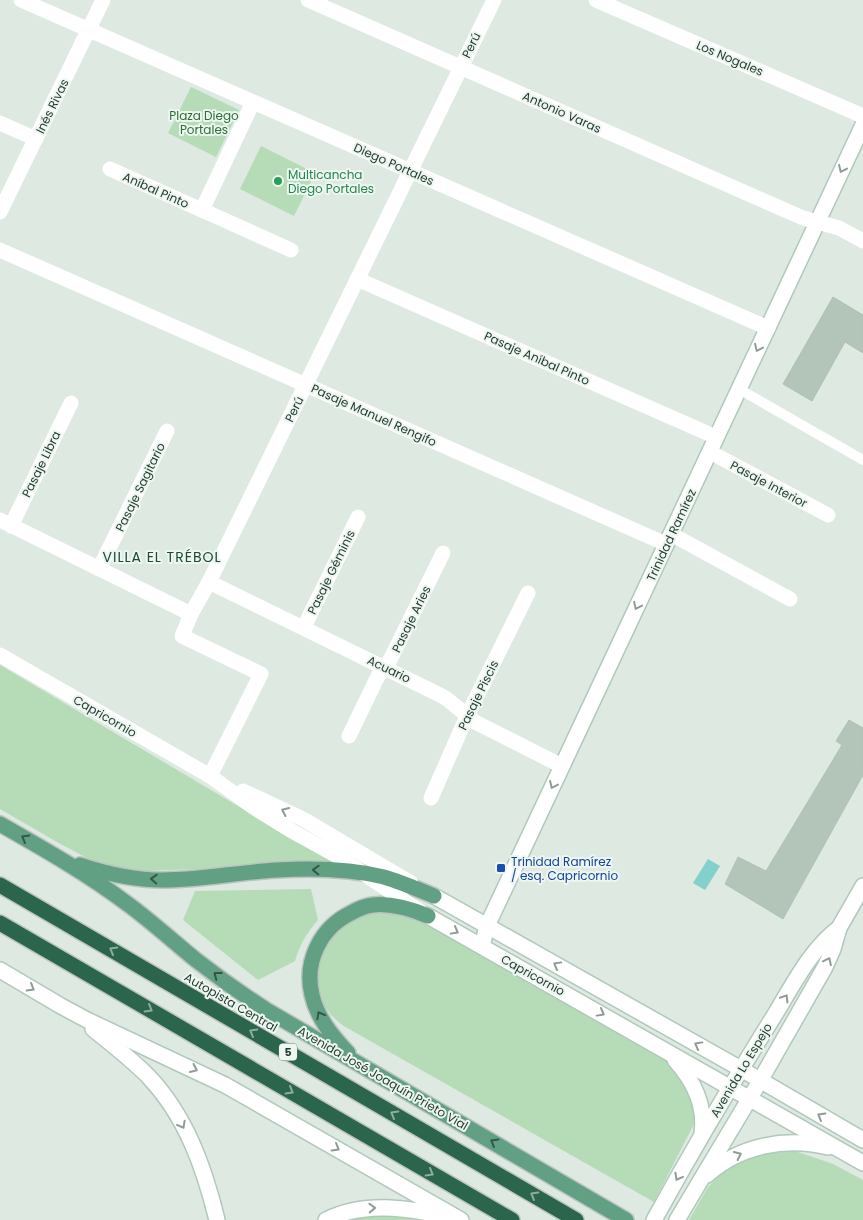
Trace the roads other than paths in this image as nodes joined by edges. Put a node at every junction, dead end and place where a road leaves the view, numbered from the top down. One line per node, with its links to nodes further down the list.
1 (21, 0): 6 (street, Diego Portales)
2 (103, 0): 6 (street, Inés Rivas)
3 (308, 0): 7 (street, Antonio Varas)
4 (494, 0): 7 (street, Perú)
5 (596, 0): 9 (street, Los Nogales)
6 (88, 30): 8 (street, Diego Portales); 12 (street, Inés Rivas)
7 (460, 67): 14 (street, Perú); 17 (street, Antonio Varas)
8 (253, 102): 14 (street, Diego Portales); 15 (street, Aníbal Pinto)
9 (863, 116)
10 (0, 123): 12 (street)
11 (863, 125): 17 (street, Trinidad Ramírez, one-way to 17)
12 (36, 139): 16 (street, Inés Rivas)
13 (110, 169): 15 (street, Aníbal Pinto)
14 (410, 171): 21 (street, Perú); 22 (street, Diego Portales)
15 (202, 210): 20 (street, Aníbal Pinto)
16 (0, 212)
17 (818, 222): 18 (street, Antonio Varas); 22 (street, Trinidad Ramírez)
18 (863, 241)
19 (0, 250): 23 (street, Pasaje Manuel Rengifo)
20 (291, 250)
21 (357, 279): 23 (street, Perú); 27 (street, Pasaje Aníbal Pinto)
22 (768, 328): 24 (street, Trinidad Ramírez, one-way to 24)
23 (306, 385): 33 (street, Pasaje Manuel Rengifo); 36 (street, Perú)
24 (739, 388): 27 (street, Trinidad Ramírez); 29 (lane)
25 (71, 403): 32 (street, Pasaje Libra)
26 (167, 431): 35 (street, Pasaje Sagitario)
27 (716, 438): 28 (street, Trinidad Ramírez)
28 (710, 452): 30 (street, Pasaje Interior); 33 (street, Trinidad Ramírez)
29 (863, 460)
30 (828, 515)
31 (358, 517): 40 (street, Pasaje Géminis)
32 (6, 523): 35 (street)
33 (669, 539): 38 (street, Pasaje Manuel Rengifo); 45 (street, Trinidad Ramírez, one-way to 45)
34 (443, 553): 42 (street, Pasaje Aries)
35 (99, 569): 39 (street)
36 (209, 582): 39 (street, Perú); 40 (street, Acuario)
37 (528, 593): 43 (street, Pasaje Piscis)
38 (790, 599)
39 (191, 614): 46 (street, Perú)
40 (304, 627): 42 (street, Acuario)
41 (0, 655): 46 (street, Capricornio)
42 (385, 668): 43 (street, Acuario); 44 (street, Pasaje Aries)
43 (467, 716): 45 (street, Acuario); 47 (street, Pasaje Piscis)
44 (349, 736)
45 (562, 766): 56 (street, Trinidad Ramírez, one-way to 56)
46 (210, 776): 50 (street, Capricornio); 53 (street, Capricornio, one-way to 46)
47 (431, 798)
48 (0, 824): 49 (main road, Avenida José Joaquín Prieto Vial, one-way to 48)
49 (51, 853): 50 (main road, one-way to 49); 62 (main road, Avenida José Joaquín Prieto Vial, one-way to 49)
50 (364, 874): 53 (main road); 54 (street, Capricornio)
51 (0, 885): 77 (highway, Autopista Central / 5, one-way to 51)
52 (862, 890): 57 (street, Avenida Lo Espejo)
53 (434, 896): 56 (street, Capricornio)
54 (428, 916): 58 (street, Capricornio, one-way to 58); 62 (main road, one-way to 54)
55 (0, 923): 76 (highway, one-way to 76)
56 (487, 926): 58 (street, Trinidad Ramírez); 63 (street, Capricornio, one-way to 56)
57 (839, 928): 63 (street, Avenida Lo Espejo, one-way to 57); 64 (street, Avenida Lo Espejo, one-way to 57)
58 (482, 946): 61 (street, Capricornio, one-way to 61)
59 (0, 970): 60 (street, one-way to 60)
60 (61, 1006): 72 (street, one-way to 72); 75 (street, one-way to 75)
61 (667, 1051): 65 (street, Capricornio); 67 (street)
62 (362, 1066): 78 (main road, Avenida José Joaquín Prieto Vial, one-way to 62)
63 (740, 1069): 64 (street, Capricornio); 65 (street, Avenida Lo Espejo)
64 (760, 1081): 66 (street, Avenida Lo Espejo); 68 (street, Capricornio, one-way to 64)
65 (730, 1087): 66 (street, Capricornio); 67 (street, Avenida Lo Espejo)
66 (750, 1098): 69 (street, Capricornio); 71 (street, Avenida Lo Espejo)
67 (702, 1134): 79 (street, Avenida Lo Espejo, one-way to 79)
68 (863, 1139)
69 (839, 1150): 70 (street, Capricornio); 71 (street, one-way to 69)
70 (863, 1163)
71 (698, 1182): 80 (street, Avenida Lo Espejo)
72 (217, 1220)
73 (326, 1220): 74 (street, one-way to 74)
74 (455, 1220)
75 (461, 1220)
76 (512, 1220)
77 (576, 1220)
78 (626, 1220)
79 (654, 1220)
80 (677, 1220)

